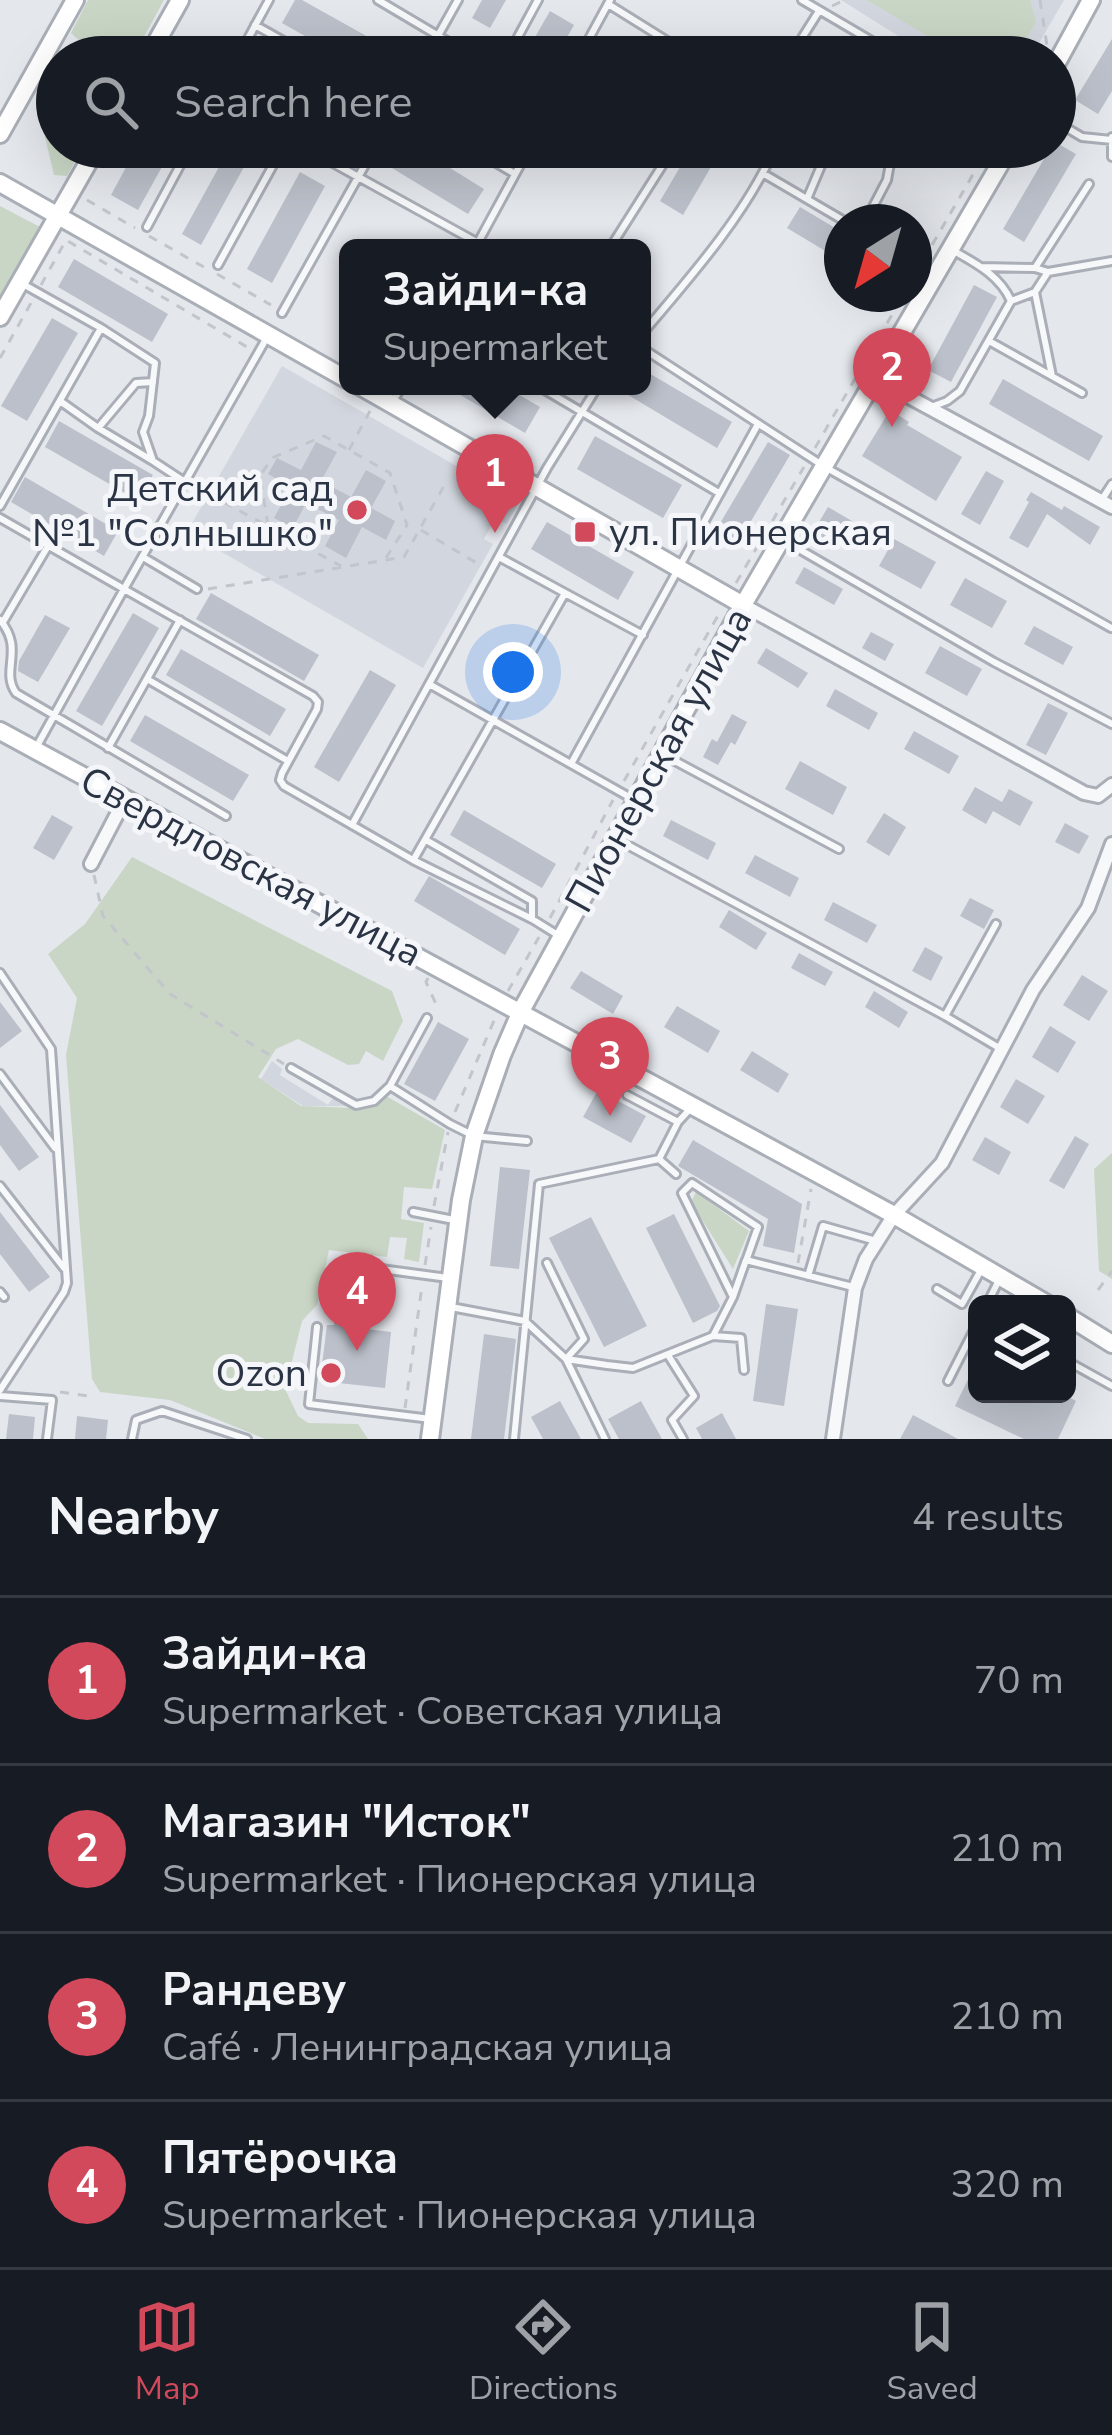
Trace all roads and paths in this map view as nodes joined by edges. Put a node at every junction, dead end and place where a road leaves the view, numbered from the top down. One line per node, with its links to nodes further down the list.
1 (75, 0): 14 (street)
2 (180, 0): 15 (street)
3 (269, 0): 12 (lane)
4 (378, 0): 13 (lane)
5 (458, 0): 13 (lane)
6 (538, 0): 18 (lane)
7 (802, 0): 11 (lane)
8 (1040, 0): 23 (path)
9 (1091, 0): 24 (street)
10 (609, 2): 19 (lane); 20 (lane)
11 (819, 11): 21 (lane); 22 (lane)
12 (256, 25): 16 (lane); 17 (lane)
13 (438, 35)
14 (55, 36)
15 (160, 36)
16 (250, 36)
17 (275, 36)
18 (518, 36)
19 (590, 36)
20 (661, 36)
21 (803, 36)
22 (862, 36)
23 (1045, 36)
24 (1071, 36)
25 (36, 70): 26 (street)
26 (0, 134)
27 (1076, 134): 28 (lane)
28 (1112, 139): 29 (lane)
29 (1112, 157)
30 (85, 168): 52 (street)
31 (179, 168): 53 (lane)
32 (272, 168): 61 (lane)
33 (344, 168): 45 (lane)
34 (363, 168): 45 (lane)
35 (505, 168): 43 (lane)
36 (518, 168): 43 (lane)
37 (661, 168): 56 (lane)
38 (766, 168): 44 (lane)
39 (820, 168): 49 (lane)
40 (889, 168): 50 (lane)
41 (976, 168): 58 (path)
42 (998, 168): 59 (street, Пионерская улица)
43 (515, 174): 55 (lane)
44 (764, 174): 49 (lane); 70 (lane)
45 (359, 176): 54 (lane); 68 (lane)
46 (0, 182): 52 (street)
47 (1089, 184): 63 (lane)
48 (84, 199): 68 (path)
49 (807, 199): 51 (lane)
50 (874, 204)
51 (824, 209)
52 (58, 215): 65 (street); 72 (street)
53 (147, 227)
54 (464, 239)
55 (480, 239)
56 (616, 239)
57 (66, 240): 74 (path)
58 (932, 245)
59 (950, 250): 62 (lane); 78 (street, Пионерская улица)
60 (1112, 261): 64 (lane)
61 (218, 266)
62 (981, 267): 63 (lane); 67 (lane)
63 (1035, 268): 64 (lane)
64 (1048, 272): 66 (lane)
65 (20, 283): 69 (street); 71 (lane)
66 (1035, 292): 67 (lane); 77 (lane)
67 (1011, 301): 73 (lane)
68 (279, 310)
69 (0, 317)
70 (651, 323)
71 (101, 328): 79 (lane); 85 (lane)
72 (268, 335): 76 (street); 95 (lane)
73 (988, 340): 77 (lane); 87 (lane)
74 (248, 348)
75 (651, 354): 89 (lane)
76 (339, 375)
77 (1052, 376): 80 (lane)
78 (876, 379): 87 (street); 93 (street, Пионерская улица)
79 (153, 382): 90 (lane); 92 (lane)
80 (1082, 393)
81 (374, 395): 86 (street)
82 (391, 395): 86 (lane)
83 (553, 395): 88 (lane)
84 (592, 395): 88 (lane)
85 (60, 401): 90 (lane); 102 (lane)
86 (384, 401): 91 (path); 98 (street)
87 (927, 408): 101 (street)
88 (582, 412): 98 (lane); 99 (lane)
89 (758, 424): 93 (lane); 99 (lane)
90 (98, 428): 92 (lane)
91 (349, 450): 94 (path); 110 (path)
92 (153, 461): 95 (lane)
93 (825, 467): 106 (street, Пионерская улица); 120 (lane)
94 (260, 476): 100 (path); 104 (path)
95 (185, 482): 100 (path); 108 (lane)
96 (1112, 484): 101 (lane)
97 (444, 486): 105 (path)
98 (538, 486): 109 (lane); 112 (street)
99 (719, 493): 112 (lane)
100 (215, 495): 104 (path)
101 (1106, 504)
102 (0, 506)
103 (0, 518): 107 (lane)
104 (268, 525): 111 (path)
105 (419, 530): 110 (path); 113 (path)
106 (783, 540): 117 (street, Пионерская улица); 126 (lane)
107 (48, 546): 114 (lane); 119 (lane)
108 (142, 557): 114 (lane); 115 (lane)
109 (500, 557): 113 (lane); 116 (lane)
110 (384, 561): 111 (path)
111 (343, 567): 115 (path)
112 (679, 567): 117 (street); 121 (lane)
113 (491, 572): 123 (lane)
114 (124, 589): 118 (lane); 124 (lane)
115 (200, 590)
116 (565, 592): 121 (lane); 125 (lane)
117 (743, 605): 130 (street, Пионерская улица); 133 (street)
118 (180, 620): 122 (lane); 131 (lane)
119 (2, 621): 124 (lane)
120 (1111, 628)
121 (643, 635): 132 (lane)
122 (147, 679): 128 (lane); 131 (lane)
123 (429, 684): 125 (lane); 137 (lane)
124 (52, 717): 128 (lane); 129 (lane)
125 (492, 720): 132 (lane); 138 (lane)
126 (1112, 724)
127 (0, 730): 129 (street, Свердловская улица)
128 (108, 748): 136 (lane)
129 (35, 750): 134 (street, Свердловская улица)
130 (660, 753): 135 (street, Пионерская улица); 141 (lane)
131 (288, 761): 137 (lane)
132 (571, 764): 135 (lane)
133 (1112, 787)
134 (125, 799): 143 (street); 147 (street, Свердловская улица)
135 (634, 800): 139 (street, Пионерская улица)
136 (226, 816)
137 (352, 825): 142 (lane)
138 (425, 839): 142 (lane); 144 (lane)
139 (616, 839): 146 (street, Пионерская улица); 150 (lane)
140 (1112, 844): 152 (street)
141 (839, 849)
142 (413, 860): 144 (lane)
143 (92, 864): 153 (path)
144 (532, 919): 146 (lane)
145 (996, 924): 150 (lane)
146 (562, 938): 149 (street, Пионерская улица)
147 (434, 966): 149 (street, Свердловская улица); 151 (path)
148 (0, 973): 160 (lane)
149 (521, 1012): 157 (street, Свердловская улица); 159 (street, Пионерская улица)
150 (945, 1016): 152 (lane)
151 (427, 1018): 155 (lane)
152 (1001, 1049): 167 (street)
153 (291, 1068): 155 (lane)
154 (0, 1074): 160 (lane)
155 (390, 1087): 159 (lane)
156 (627, 1095): 158 (lane)
157 (692, 1106): 158 (lane); 167 (street, Свердловская улица)
158 (678, 1122): 162 (lane)
159 (474, 1136): 161 (lane); 168 (street, Пионерская улица)
160 (53, 1139): 170 (lane)
161 (527, 1141)
162 (659, 1159): 163 (lane); 187 (lane)
163 (676, 1174)
164 (0, 1186): 170 (lane)
165 (812, 1187): 175 (path)
166 (413, 1211): 168 (lane)
167 (894, 1215): 169 (street); 173 (street, Свердловская улица)
168 (458, 1220): 178 (street, Пионерская улица)
169 (876, 1241): 176 (lane); 180 (street)
170 (61, 1258): 199 (lane)
171 (746, 1260): 175 (lane); 185 (lane); 185 (lane)
172 (547, 1263): 194 (lane)
173 (983, 1267): 177 (street, Свердловская улица); 181 (lane)
174 (1112, 1271): 182 (path)
175 (796, 1274): 176 (lane)
176 (808, 1276): 180 (lane)
177 (1001, 1277): 183 (lane); 184 (street, Свердловская улица)
178 (451, 1279): 179 (lane); 186 (street, Пионерская улица)
179 (365, 1283)
180 (855, 1288): 208 (street)
181 (937, 1289)
182 (1098, 1290)
183 (992, 1295)
184 (1031, 1295)
185 (733, 1297): 190 (lane)
186 (447, 1306): 187 (lane); 200 (street, Пионерская улица)
187 (525, 1321): 194 (lane); 205 (lane)
188 (1076, 1322): 192 (street)
189 (317, 1327): 200 (lane)
190 (712, 1336): 193 (lane); 196 (lane)
191 (968, 1342): 197 (lane)
192 (1112, 1344)
193 (668, 1355): 194 (lane); 207 (lane)
194 (566, 1359): 206 (lane)
195 (1076, 1366): 198 (lane)
196 (744, 1370)
197 (948, 1381)
198 (1112, 1386)
199 (0, 1393): 201 (lane)
200 (432, 1419): 204 (street, Пионерская улица)
201 (47, 1439)
202 (132, 1439): 203 (lane)
203 (247, 1439)
204 (430, 1439)
205 (514, 1439)
206 (605, 1439)
207 (683, 1439)
208 (833, 1439)

